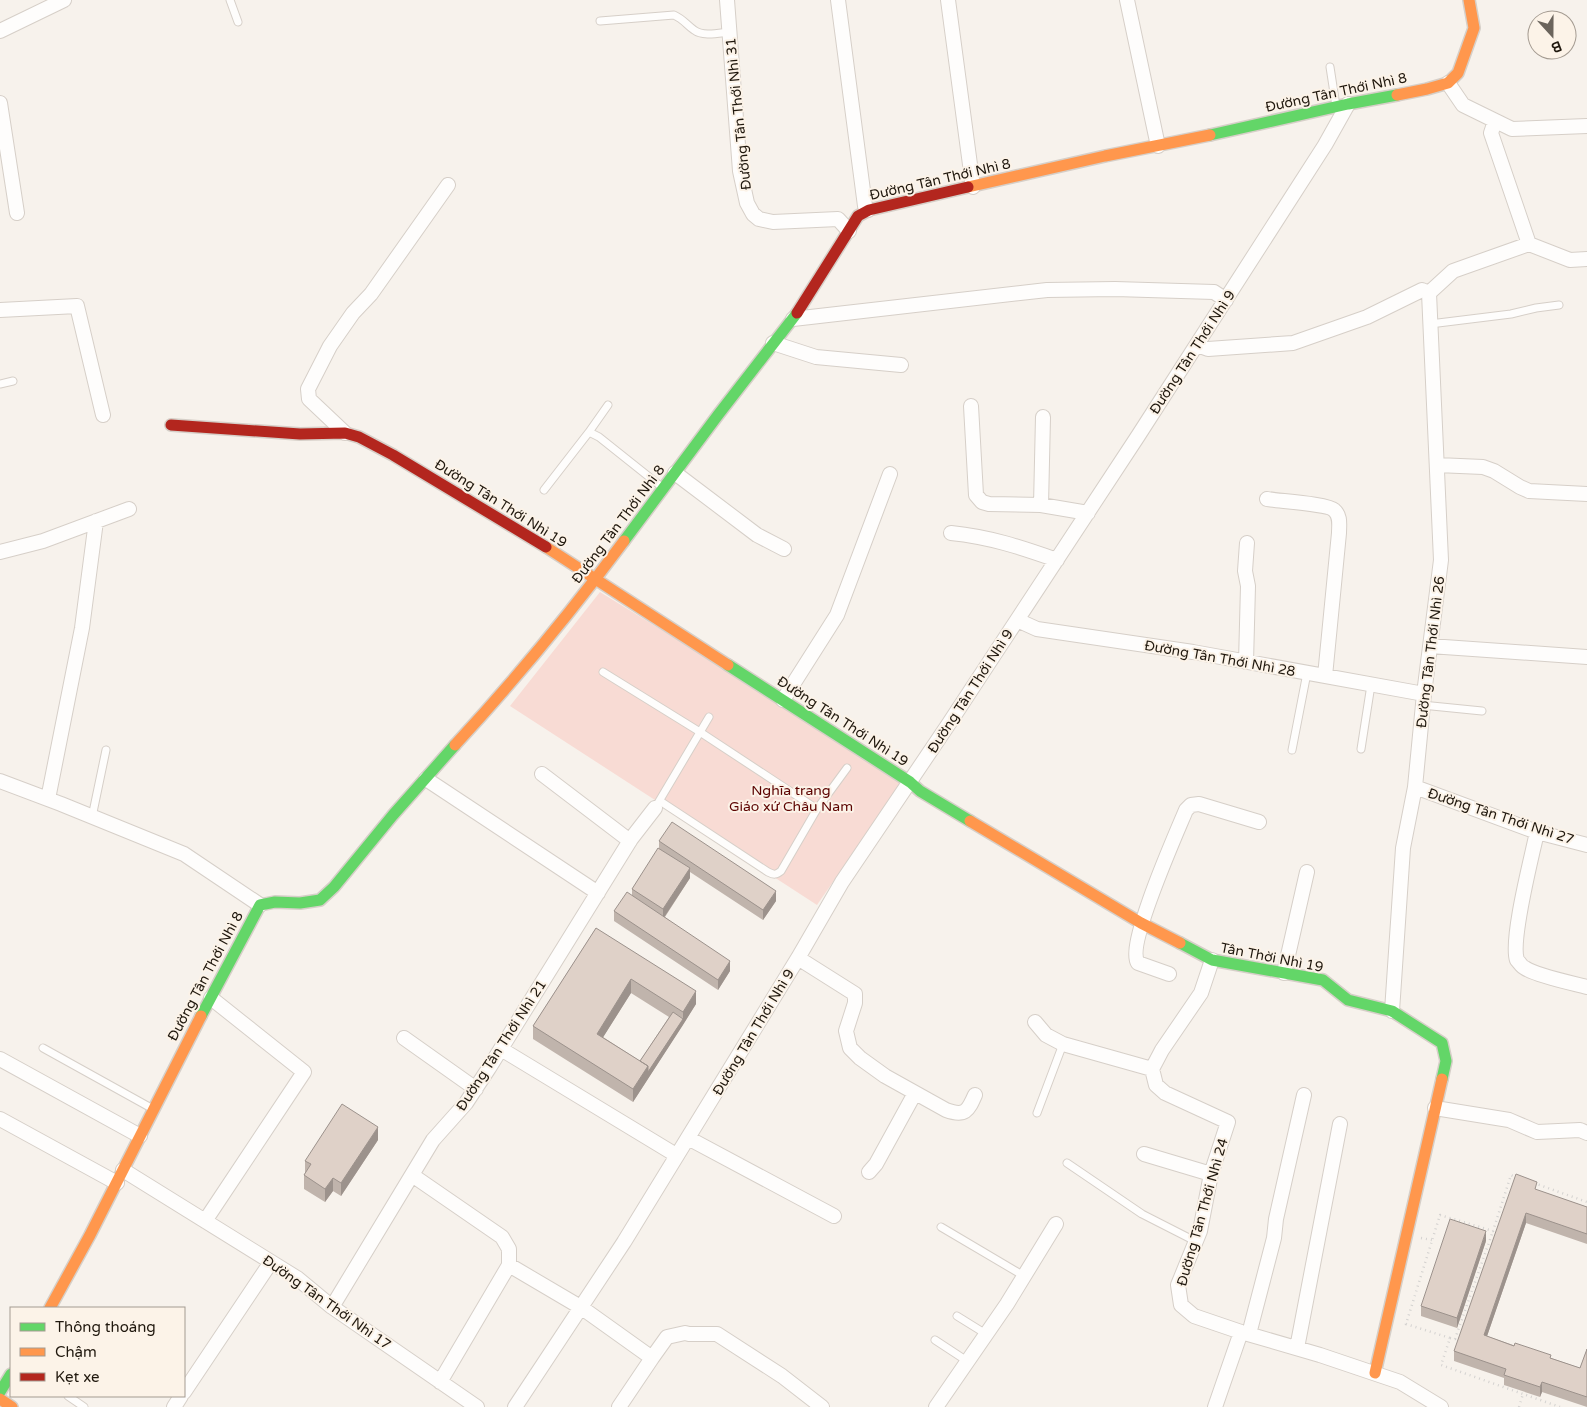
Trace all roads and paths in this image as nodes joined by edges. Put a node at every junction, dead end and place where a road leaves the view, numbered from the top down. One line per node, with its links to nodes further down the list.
1 (64, 0): 10 (street)
2 (230, 0): 9 (lane)
3 (727, 0): 11 (street, Đường Tân Thới Nhì 31)
4 (838, 0): 21 (street)
5 (948, 0): 20 (street)
6 (1127, 0): 18 (street)
7 (1469, 0): 13 (main road)
8 (600, 21): 11 (lane)
9 (238, 22)
10 (0, 32)
11 (730, 32): 23 (street, Đường Tân Thới Nhì 31)
12 (1330, 67): 15 (lane)
13 (1448, 83): 15 (main road, Đường Tân Thới Nhì 8); 16 (street)
14 (0, 103): 22 (street)
15 (1342, 105): 18 (main road, Đường Tân Thới Nhì 8); 27 (street, Đường Tân Thới Nhì 9)
16 (1496, 121): 17 (street); 24 (street)
17 (1587, 126)
18 (1158, 146): 20 (main road, Đường Tân Thới Nhì 8)
19 (448, 185): 43 (street)
20 (973, 187): 21 (main road, Đường Tân Thới Nhì 8)
21 (868, 210): 23 (main road, Đường Tân Thới Nhì 8)
22 (17, 213)
23 (849, 231): 30 (main road, Đường Tân Thới Nhì 8)
24 (1529, 244): 25 (street); 26 (street)
25 (1587, 259)
26 (1429, 293): 31 (street, Đường Tân Thới Nhì 26); 33 (street)
27 (1226, 300): 30 (street); 33 (street, Đường Tân Thới Nhì 9)
28 (1558, 305): 31 (lane)
29 (0, 310): 39 (street)
30 (793, 319): 32 (main road, Đường Tân Thới Nhì 8)
31 (1430, 324): 44 (street, Đường Tân Thới Nhì 26)
32 (773, 343): 34 (street); 45 (main road, Đường Tân Thới Nhì 8)
33 (1197, 345): 53 (street, Đường Tân Thới Nhì 9)
34 (901, 365)
35 (13, 381): 36 (lane)
36 (0, 384)
37 (608, 405): 42 (lane)
38 (971, 406): 51 (street)
39 (102, 416)
40 (1043, 417): 51 (street)
41 (170, 425): 43 (main road, Đường Tân Thới Nhì 19)
42 (590, 432): 47 (lane); 48 (lane)
43 (345, 433): 60 (main road, Đường Tân Thới Nhì 19)
44 (1437, 466): 49 (street); 62 (street, Đường Tân Thới Nhì 26)
45 (674, 473): 47 (main road, Đường Tân Thới Nhì 8); 57 (street)
46 (890, 474): 70 (street)
47 (664, 488): 60 (main road, Đường Tân Thới Nhì 8)
48 (544, 490)
49 (1587, 494)
50 (1267, 499): 67 (street)
51 (1041, 505): 53 (street)
52 (129, 509): 54 (street)
53 (1088, 513): 59 (street, Đường Tân Thới Nhì 9)
54 (96, 521): 58 (street); 83 (street)
55 (951, 533): 59 (street)
56 (1247, 543): 64 (street)
57 (784, 549)
58 (0, 552)
59 (1057, 560): 61 (street, Đường Tân Thới Nhì 9)
60 (595, 580): 70 (main road, Đường Tân Thới Nhì 19); 79 (main road, Đường Tân Thới Nhì 8)
61 (1017, 620): 64 (street, Đường Tân Thới Nhì 28); 81 (street, Đường Tân Thới Nhì 9)
62 (1430, 646): 63 (street); 69 (street, Đường Tân Thới Nhì 26)
63 (1587, 657)
64 (1246, 662): 66 (street, Đường Tân Thới Nhì 28)
65 (603, 672): 73 (lane)
66 (1307, 673): 67 (street, Đường Tân Thới Nhì 28); 76 (lane)
67 (1325, 676): 68 (street, Đường Tân Thới Nhì 28)
68 (1371, 685): 69 (street, Đường Tân Thới Nhì 28); 74 (lane)
69 (1423, 699): 71 (lane); 82 (street, Đường Tân Thới Nhì 26)
70 (783, 700): 81 (main road, Đường Tân Thới Nhì 19)
71 (1482, 711)
72 (709, 717): 73 (lane)
73 (700, 732): 84 (lane); 85 (lane)
74 (1361, 749)
75 (106, 750): 86 (lane)
76 (1292, 750)
77 (847, 768): 85 (lane)
78 (542, 774): 89 (street)
79 (426, 779): 92 (street); 93 (main road, Đường Tân Thới Nhì 8)
80 (0, 781): 83 (street)
81 (910, 782): 94 (main road, Tân Thời Nhì 19); 95 (street, Đường Tân Thới Nhì 9)
82 (1415, 787): 88 (street, Đường Tân Thới Nhì 27); 101 (street, Đường Tân Thới Nhì 26)
83 (48, 799): 86 (street)
84 (658, 805): 85 (lane); 89 (street, Đường Tân Thới Nhì 21)
85 (817, 809)
86 (92, 818): 93 (street)
87 (1259, 822): 94 (street)
88 (1537, 832): 90 (street, Đường Tân Thới Nhì 27); 99 (street)
89 (630, 841): 92 (street, Đường Tân Thới Nhì 21)
90 (1587, 844)
91 (1307, 872): 97 (street)
92 (598, 893): 106 (street, Đường Tân Thới Nhì 21)
93 (260, 905): 100 (main road, Đường Tân Thới Nhì 8)
94 (1141, 923): 96 (main road, Tân Thời Nhì 19); 98 (street)
95 (798, 958): 110 (street); 120 (street, Đường Tân Thới Nhì 9)
96 (1212, 960): 97 (main road, Tân Thời Nhì 19); 108 (street)
97 (1284, 973): 101 (main road, Tân Thời Nhì 19)
98 (1169, 974)
99 (1587, 987)
100 (211, 998): 114 (main road, Đường Tân Thới Nhì 8); 132 (street)
101 (1392, 1010): 113 (main road, Tân Thời Nhì 19)
102 (1035, 1022): 104 (street)
103 (404, 1038): 109 (street)
104 (1063, 1044): 108 (street); 115 (lane)
105 (43, 1048): 114 (lane)
106 (501, 1049): 109 (street, Đường Tân Thới Nhì 21); 122 (street)
107 (0, 1059): 119 (street)
108 (1152, 1069): 125 (street, Đường Tân Thới Nhì 24)
109 (476, 1089): 126 (street, Đường Tân Thới Nhì 21)
110 (915, 1093): 111 (street); 124 (street)
111 (976, 1095)
112 (1304, 1095): 144 (street)
113 (1435, 1108): 118 (street); 151 (main road, Tân Thời Nhì 19)
114 (154, 1109): 119 (main road, Đường Tân Thới Nhì 8)
115 (1037, 1113)
116 (0, 1120): 127 (street, Đường Tân Thới Nhì 17)
117 (1340, 1124): 148 (street)
118 (1587, 1133)
119 (140, 1136): 127 (main road, Đường Tân Thới Nhì 8)
120 (688, 1138): 122 (street, Đường Tân Thới Nhì 9); 131 (street)
121 (1144, 1154): 125 (street)
122 (676, 1156): 142 (street, Đường Tân Thới Nhì 9)
123 (1067, 1163): 136 (lane)
124 (868, 1172)
125 (1211, 1174): 136 (street, Đường Tân Thới Nhì 24)
126 (412, 1175): 138 (street); 141 (street, Đường Tân Thới Nhì 21)
127 (120, 1177): 132 (street, Đường Tân Thới Nhì 17); 140 (main road, Đường Tân Thới Nhì 8)
128 (1519, 1178): 135 (path)
129 (1528, 1181): 130 (path)
130 (1587, 1202)
131 (834, 1216)
132 (205, 1221): 137 (street, Đường Tân Thới Nhì 17)
133 (1056, 1224): 139 (street)
134 (941, 1227): 139 (lane)
135 (1493, 1231): 146 (path); 146 (path)
136 (1195, 1241): 144 (street, Đường Tân Thới Nhì 24)
137 (271, 1262): 141 (street, Đường Tân Thới Nhì 17); 154 (street)
138 (509, 1265): 142 (street); 153 (street)
139 (1024, 1276): 145 (street)
140 (51, 1307)
141 (332, 1308): 153 (street, Đường Tân Thới Nhì 17)
142 (582, 1308): 149 (street); 162 (street, Đường Tân Thới Nhì 9)
143 (957, 1316): 145 (lane)
144 (1245, 1333): 148 (street, Đường Tân Thới Nhì 24); 166 (street)
145 (986, 1334): 150 (street)
146 (1450, 1338): 156 (path)
147 (935, 1340): 150 (lane)
148 (1297, 1348): 151 (street, Đường Tân Thới Nhì 24)
149 (652, 1358): 163 (street); 164 (street)
150 (967, 1361): 165 (street)
151 (1375, 1373): 167 (street, Đường Tân Thới Nhì 24)
152 (10, 1376): 155 (main road)
153 (440, 1382): 161 (street, Đường Tân Thới Nhì 17)
154 (185, 1391)
155 (0, 1392)
156 (1523, 1394): 168 (path); 169 (path)
157 (69, 1397): 160 (lane)
158 (0, 1399): 159 (main road)
159 (12, 1407)
160 (84, 1407)
161 (477, 1407)
162 (515, 1407)
163 (619, 1407)
164 (822, 1407)
165 (936, 1407)
166 (1215, 1407)
167 (1441, 1407)
168 (1519, 1407)
169 (1560, 1407)

